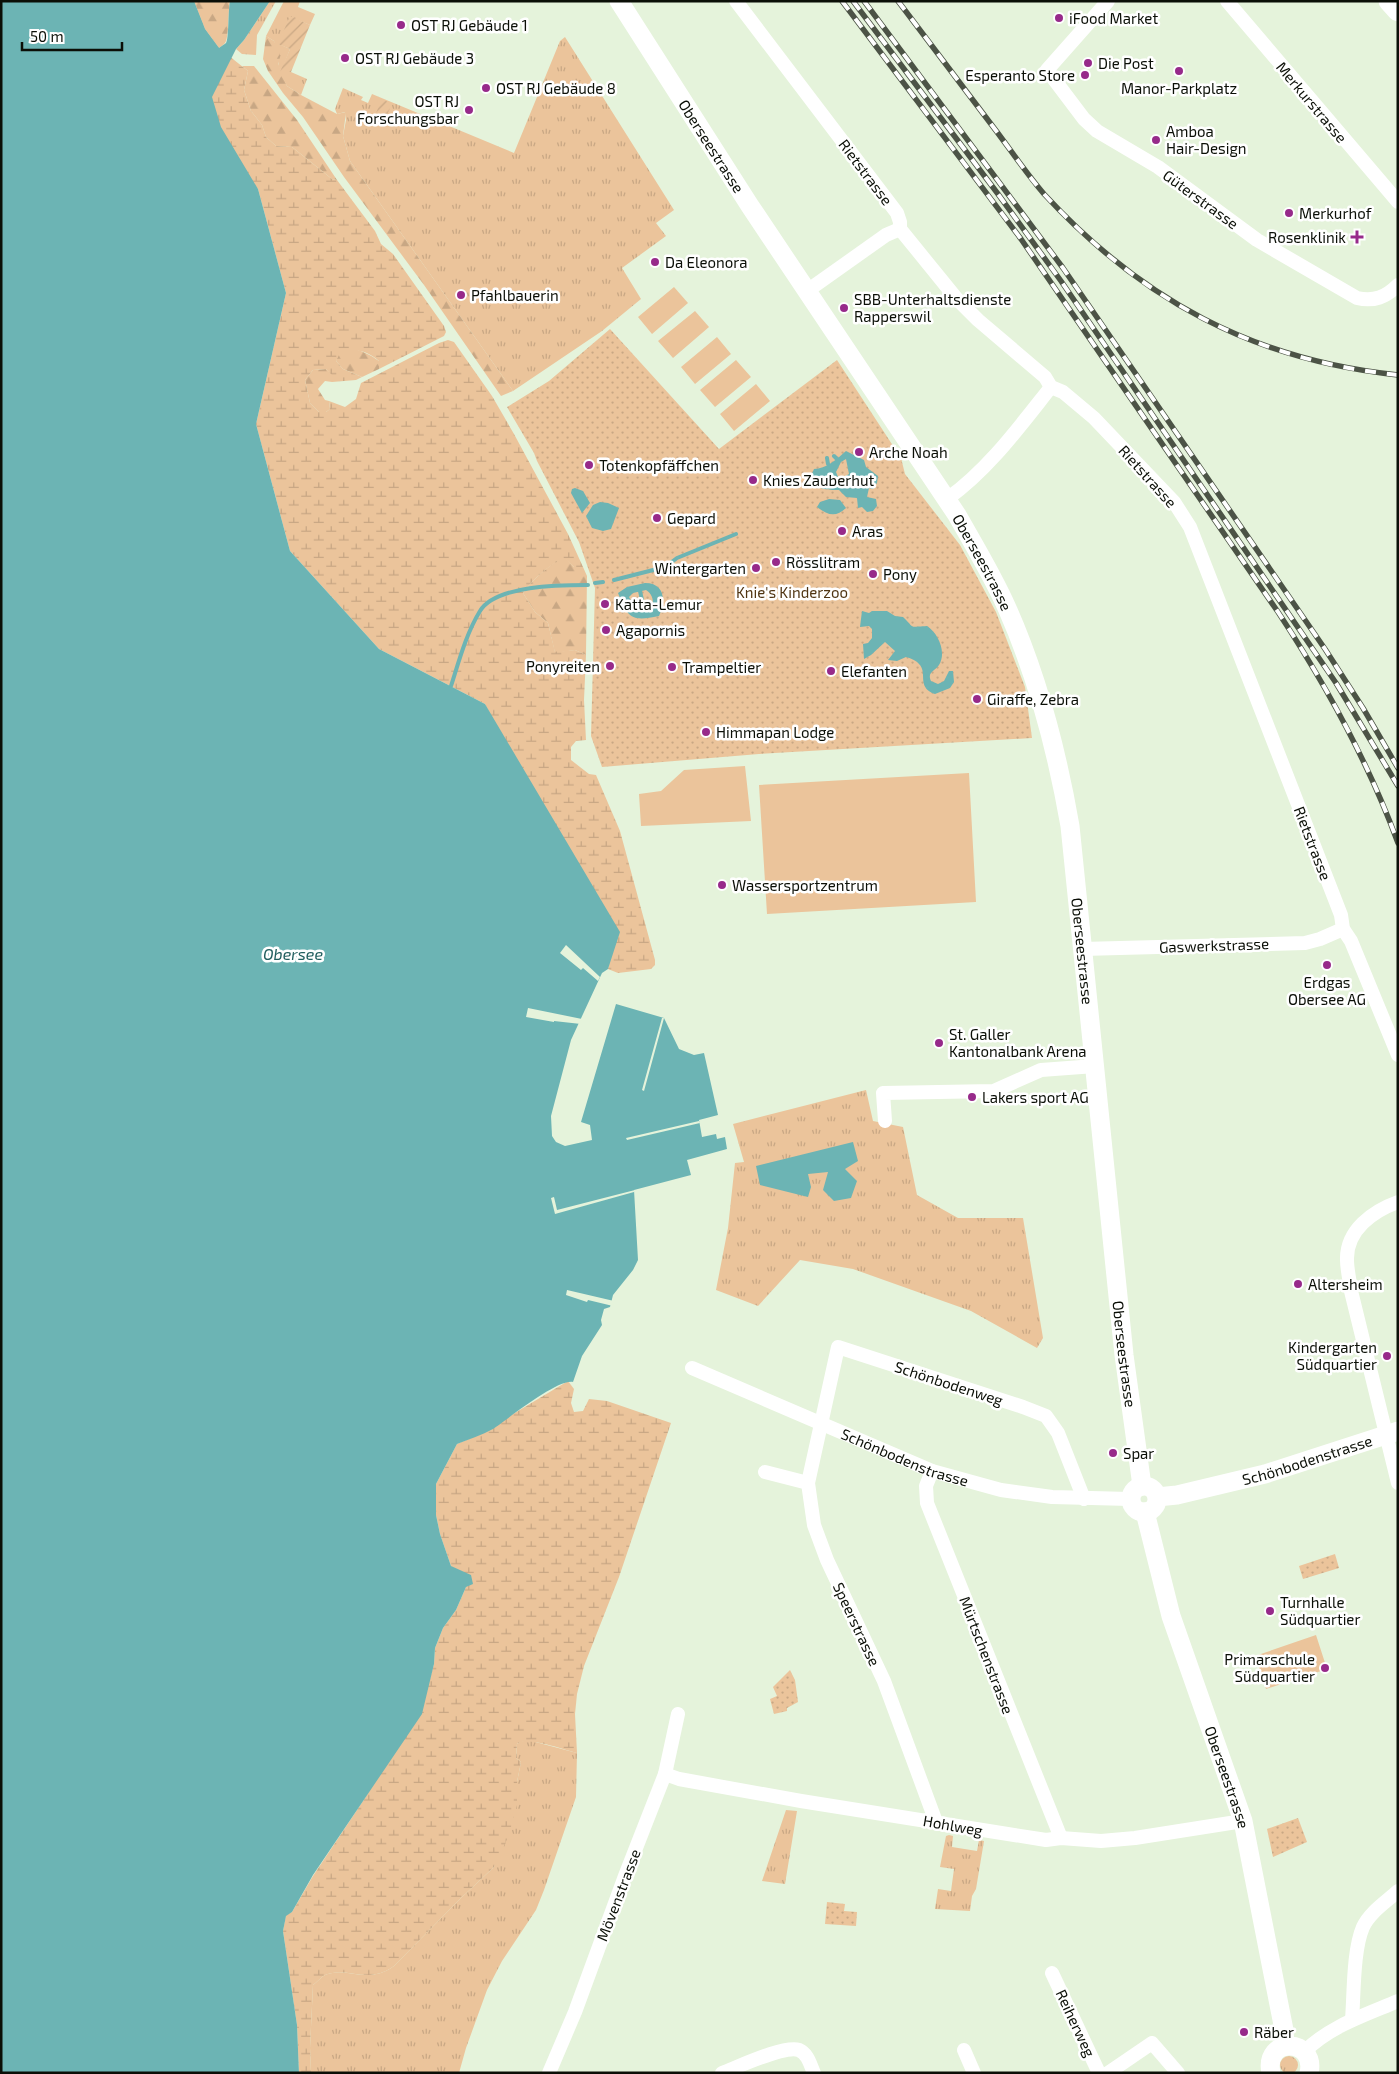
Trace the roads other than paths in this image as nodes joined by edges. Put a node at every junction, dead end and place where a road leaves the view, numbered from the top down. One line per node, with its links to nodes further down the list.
1 (619, 1): 10 (street, Oberseestrasse)
2 (736, 1): 8 (street, Rietstrasse)
3 (1108, 1): 9 (street, Güterstrasse)
4 (1227, 1): 7 (street, Merkurstrasse)
5 (1389, 1): 6 (main road)
6 (1398, 11)
7 (1398, 202)
8 (900, 229): 10 (street); 11 (street, Rietstrasse)
9 (1398, 286)
10 (807, 291): 12 (street, Oberseestrasse)
11 (1051, 387): 12 (street, Oberseestrasse); 13 (street, Rietstrasse)
12 (947, 499): 14 (street, Oberseestrasse)
13 (1343, 929): 14 (street, Gaswerkstrasse); 15 (street, Rietstrasse)
14 (1082, 949): 16 (street, Oberseestrasse)
15 (1398, 1055)
16 (1095, 1066): 17 (street); 26 (street, Oberseestrasse)
17 (885, 1121)
18 (1398, 1202): 21 (street)
19 (692, 1368): 20 (street, Schönbodenstrasse)
20 (820, 1422): 22 (street, Schönbodenstrasse); 24 (street, Speerstrasse); 27 (street, Schönbodenweg)
21 (1392, 1433): 25 (street); 26 (street, Schönbodenstrasse)
22 (932, 1471): 27 (street, Schönbodenstrasse); 32 (street, Mürtschenstrasse)
23 (765, 1472): 24 (street)
24 (808, 1483): 31 (street, Speerstrasse)
25 (1398, 1483)
26 (1143, 1494): 27 (street, Schönbodenstrasse); 30 (street, Oberseestrasse)
27 (1084, 1499)
28 (678, 1714): 29 (street, Mövenstrasse)
29 (665, 1774): 31 (street, Hohlweg); 40 (street, Mövenstrasse)
30 (1243, 1821): 32 (street, Hohlweg); 37 (street, Oberseestrasse)
31 (936, 1822): 32 (street, Hohlweg)
32 (1061, 1838)
33 (1398, 1891): 36 (street)
34 (1052, 1973): 44 (street, Reiherweg)
35 (1398, 2001): 36 (street)
36 (1352, 2020): 39 (street)
37 (1285, 2046): 39 (street); 47 (street)
38 (964, 2050): 43 (street)
39 (1304, 2052): 48 (street)
40 (549, 2073)
41 (722, 2073): 42 (street)
42 (814, 2073)
43 (974, 2073)
44 (1099, 2073)
45 (1108, 2073): 46 (street, Reiherweg)
46 (1178, 2073)
47 (1271, 2073)
48 (1308, 2073)

